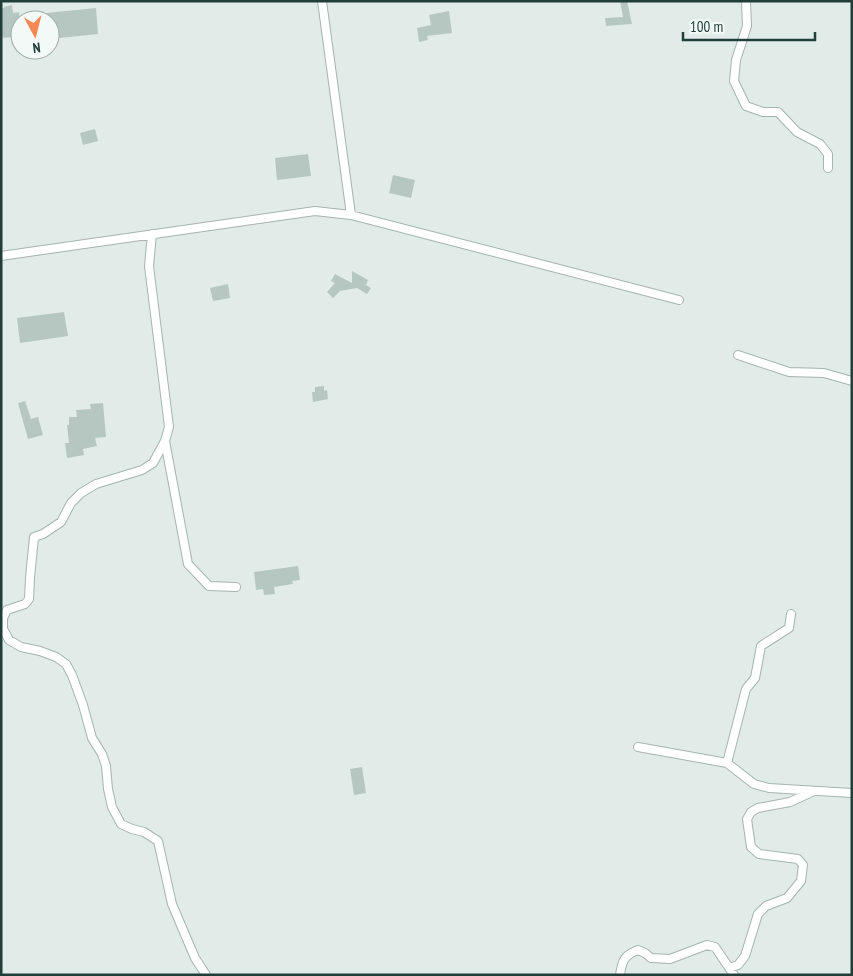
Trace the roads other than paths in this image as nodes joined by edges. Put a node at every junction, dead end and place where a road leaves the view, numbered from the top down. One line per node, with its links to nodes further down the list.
1 (322, 1): 4 (street)
2 (746, 1): 3 (street)
3 (828, 168)
4 (351, 215): 5 (street); 7 (street)
5 (152, 234): 6 (street); 10 (street)
6 (1, 256)
7 (679, 300)
8 (738, 355): 9 (street)
9 (852, 381)
10 (165, 441): 11 (street); 18 (street)
11 (236, 586)
12 (792, 614): 14 (street)
13 (638, 747): 14 (street)
14 (727, 764): 15 (street)
15 (814, 791): 16 (street); 17 (street)
16 (852, 793)
17 (731, 971): 19 (street)
18 (206, 975)
19 (620, 975)

